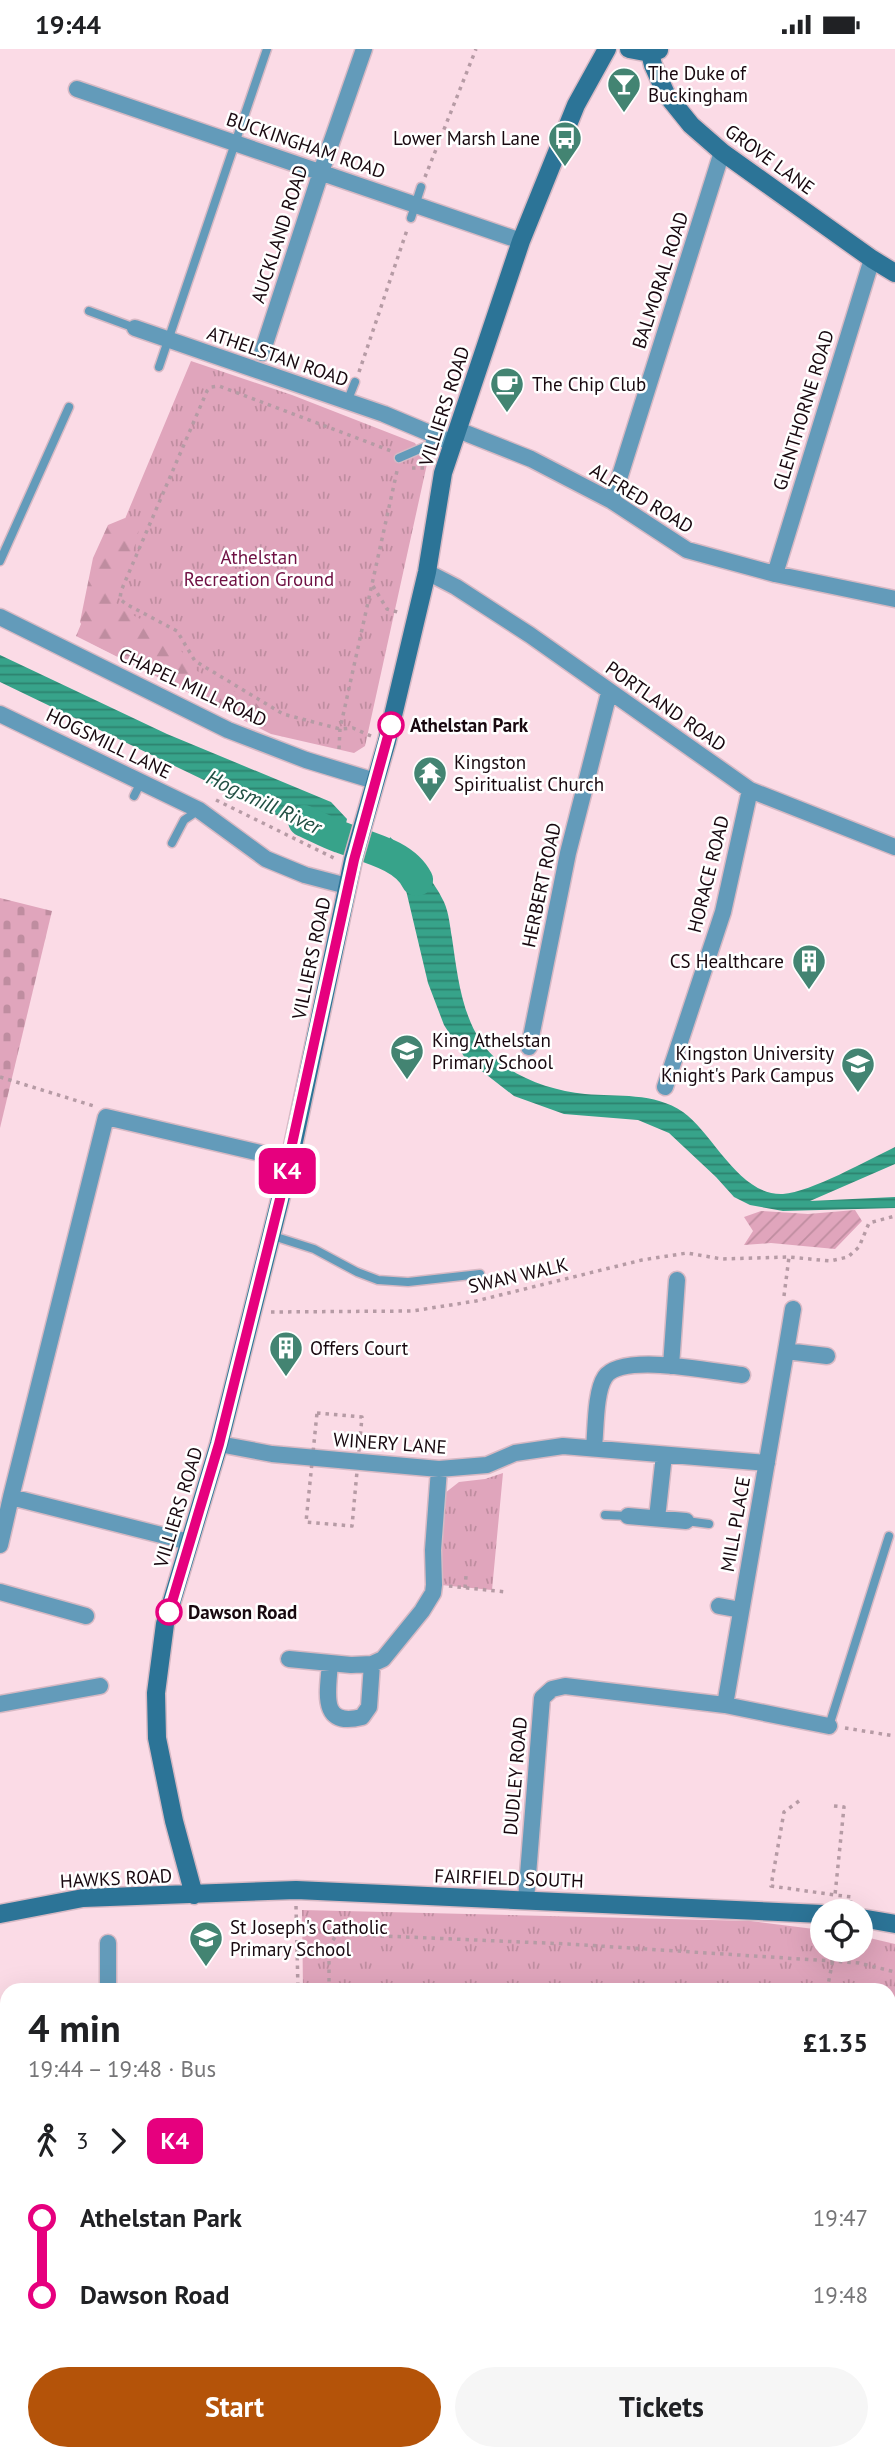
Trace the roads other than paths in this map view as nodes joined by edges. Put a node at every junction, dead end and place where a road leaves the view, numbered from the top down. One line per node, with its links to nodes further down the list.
1 (267, 49): 7 (lane)
2 (365, 49): 9 (street, AUCKLAND ROAD)
3 (607, 49): 12 (street, VILLIERS ROAD)
4 (629, 49): 5 (street)
5 (656, 51): 8 (street, GROVE LANE)
6 (77, 89): 7 (street, BUCKINGHAM ROAD)
7 (235, 142): 9 (street, BUCKINGHAM ROAD); 17 (lane)
8 (722, 152): 13 (street, GROVE LANE); 26 (street, BALMORAL ROAD)
9 (321, 172): 11 (street, BUCKINGHAM ROAD); 18 (street, AUCKLAND ROAD)
10 (421, 187): 11 (lane)
11 (413, 211): 12 (street, BUCKINGHAM ROAD)
12 (521, 241): 24 (street, VILLIERS ROAD)
13 (872, 259): 14 (street, GROVE LANE); 29 (street, GLENTHORNE ROAD)
14 (893, 266)
15 (89, 311): 16 (lane, ATHELSTAN ROAD)
16 (135, 328): 17 (street, ATHELSTAN ROAD)
17 (166, 340): 19 (lane); 21 (street, ATHELSTAN ROAD)
18 (262, 353)
19 (159, 367)
20 (355, 382): 21 (lane)
21 (348, 402): 23 (street, ATHELSTAN ROAD)
22 (69, 407): 27 (lane)
23 (432, 434): 24 (street, ATHELSTAN ROAD); 25 (lane)
24 (455, 436): 26 (street, ALFRED ROAD); 28 (street, VILLIERS ROAD)
25 (399, 458)
26 (612, 501): 29 (street, ALFRED ROAD)
27 (0, 561)
28 (427, 572): 32 (street, PORTLAND ROAD); 34 (street, VILLIERS ROAD)
29 (775, 574): 30 (street, ALFRED ROAD)
30 (895, 599)
31 (0, 617): 34 (street, CHAPEL MILL ROAD)
32 (609, 693): 35 (street, PORTLAND ROAD); 40 (street, HERBERT ROAD)
33 (0, 715): 36 (street, HOGSMILL LANE)
34 (374, 781): 39 (street, VILLIERS ROAD)
35 (750, 790): 38 (street, PORTLAND ROAD); 41 (street, HORACE ROAD)
36 (199, 810): 37 (lane); 39 (street, HOGSMILL LANE)
37 (172, 843)
38 (895, 847)
39 (347, 886): 42 (street, VILLIERS ROAD)
40 (529, 1047)
41 (665, 1087)
42 (291, 1156): 43 (street, VILLIERS ROAD); 56 (street)
43 (270, 1235): 44 (lane); 51 (street, VILLIERS ROAD)
44 (480, 1274)
45 (677, 1280): 49 (street)
46 (793, 1309): 47 (street, MILL PLACE)
47 (786, 1351): 48 (street); 54 (street, MILL PLACE)
48 (827, 1356)
49 (671, 1366): 50 (street); 52 (street)
50 (742, 1375)
51 (219, 1444): 55 (street, WINERY LANE); 63 (street, VILLIERS ROAD)
52 (594, 1447): 53 (street, WINERY LANE); 55 (street, WINERY LANE)
53 (664, 1455): 54 (street, WINERY LANE); 59 (street)
54 (767, 1462): 67 (street, MILL PLACE)
55 (439, 1469): 71 (street)
56 (10, 1497): 63 (street); 64 (street)
57 (606, 1515): 58 (lane)
58 (628, 1516): 59 (street)
59 (657, 1518): 60 (street)
60 (686, 1521): 61 (lane)
61 (709, 1524)
62 (889, 1536): 75 (lane)
63 (189, 1542): 76 (street, VILLIERS ROAD)
64 (0, 1545)
65 (0, 1592): 68 (street)
66 (719, 1606): 67 (street)
67 (741, 1610): 74 (street, MILL PLACE)
68 (86, 1616)
69 (289, 1659): 70 (street)
70 (330, 1663): 71 (street); 71 (street)
71 (372, 1664)
72 (100, 1686): 73 (street)
73 (0, 1704)
74 (725, 1706): 75 (street); 77 (street, DUDLEY ROAD)
75 (829, 1726)
76 (194, 1895): 77 (street, FAIRFIELD SOUTH); 79 (street, HAWKS ROAD)
77 (526, 1900): 78 (street, FAIRFIELD SOUTH)
78 (810, 1912)
79 (0, 1914)
80 (873, 1919): 81 (street)
81 (895, 1922)
82 (108, 1943): 83 (street)
83 (108, 1983)

